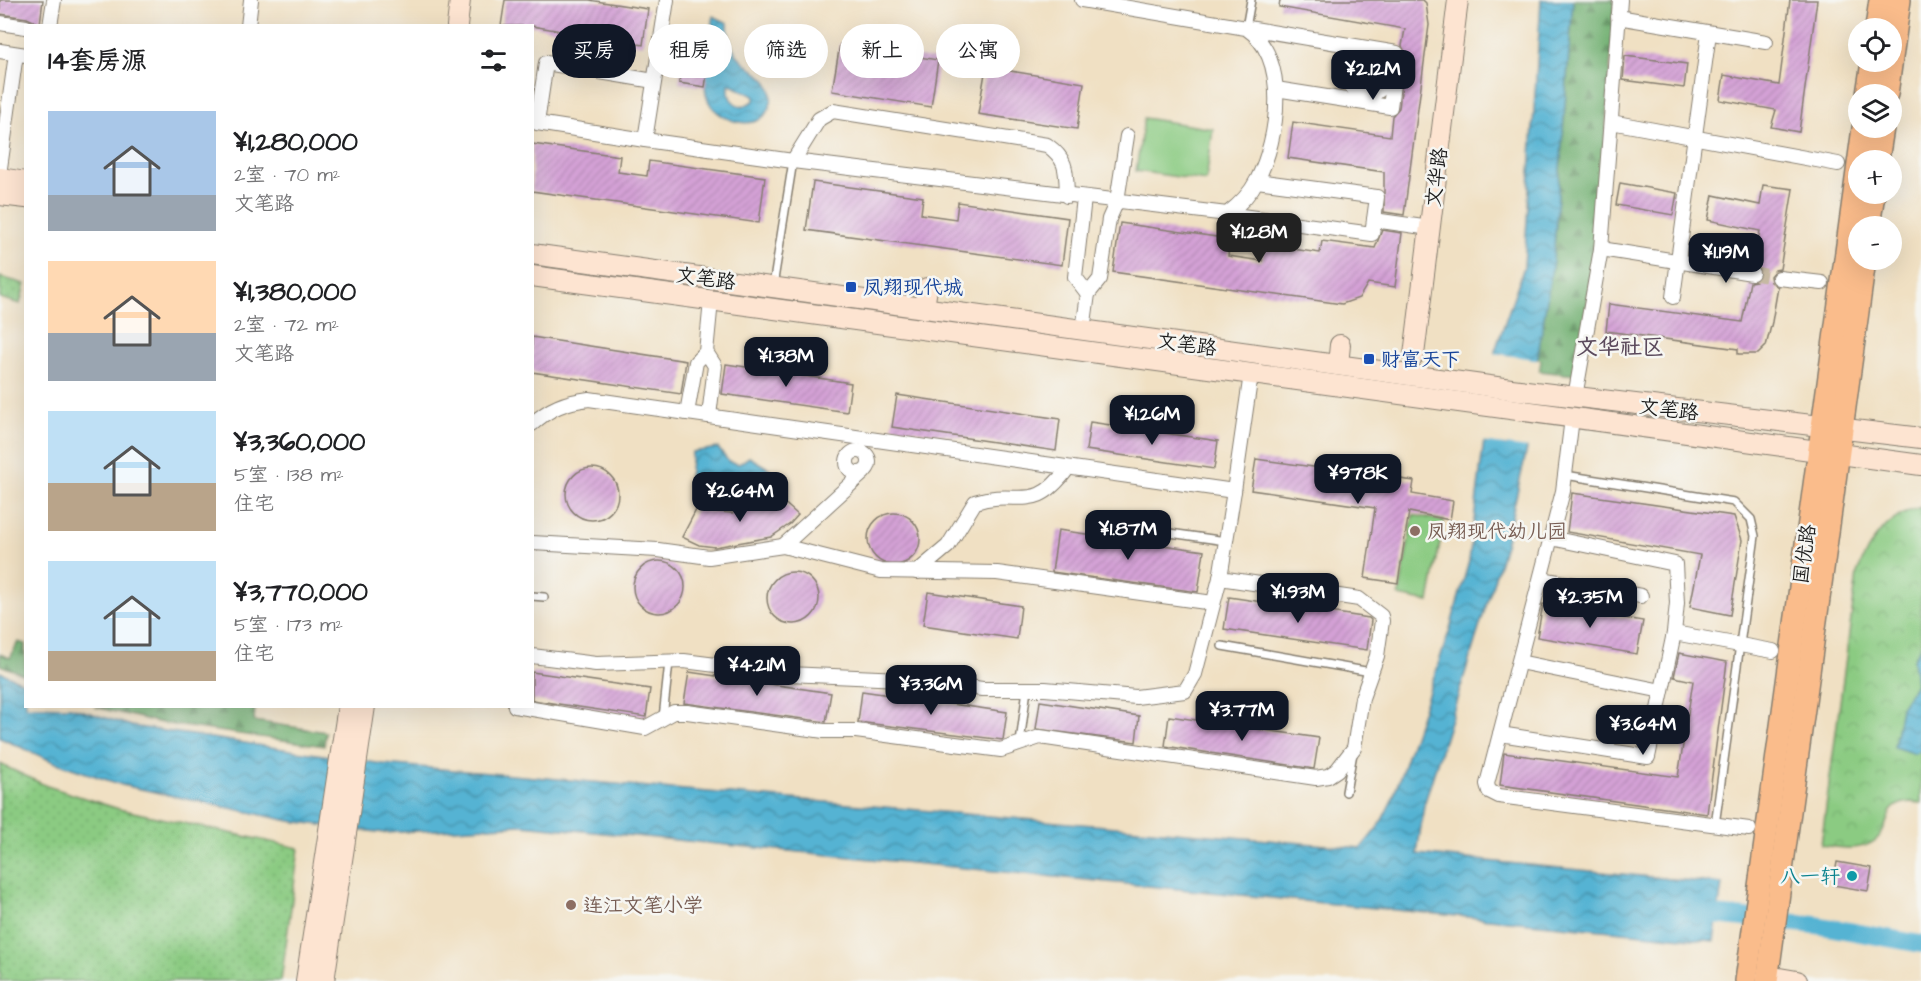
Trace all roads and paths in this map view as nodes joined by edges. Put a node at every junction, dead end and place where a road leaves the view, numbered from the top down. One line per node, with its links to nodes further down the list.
1 (54, 0): 14 (street)
2 (250, 0): 15 (street)
3 (460, 0): 16 (main road)
4 (667, 0): 25 (street)
5 (1082, 0): 18 (street)
6 (1251, 0): 18 (lane)
7 (1458, 0): 47 (main road, 文华路)
8 (1620, 0): 11 (street)
9 (1880, 0): 12 (main road)
10 (1900, 0): 26 (main road)
11 (1618, 18): 19 (street); 29 (street)
12 (1877, 18)
13 (0, 23): 17 (street)
14 (50, 24)
15 (248, 24)
16 (457, 24)
17 (24, 27)
18 (1246, 28): 22 (street); 27 (street)
19 (1709, 33): 20 (street); 31 (street)
20 (1766, 42)
21 (0, 51): 23 (street)
22 (1370, 54): 24 (street); 24 (street); 28 (street)
23 (21, 55): 36 (street)
24 (1389, 79): 28 (street); 28 (street)
25 (654, 81): 33 (street); 33 (street)
26 (1888, 84)
27 (1276, 89): 28 (street); 38 (street)
28 (1364, 99)
29 (1611, 122): 31 (street); 48 (street)
30 (1127, 136): 44 (street)
31 (1697, 138): 35 (street); 50 (street)
32 (1862, 138): 73 (main road, 国优路)
33 (645, 140): 34 (street)
34 (793, 161): 41 (street); 41 (street); 56 (lane)
35 (1838, 164)
36 (0, 168)
37 (0, 178): 39 (main road)
38 (1257, 181): 45 (street); 46 (street)
39 (24, 182)
40 (0, 195): 42 (main road)
41 (1067, 196): 43 (street)
42 (24, 198)
43 (1084, 198): 44 (street); 58 (street)
44 (1117, 201): 45 (street); 58 (street)
45 (1227, 214): 46 (street)
46 (1374, 220): 47 (street)
47 (1430, 228): 65 (main road, 文华路)
48 (1601, 249): 50 (street); 68 (street)
49 (534, 254): 56 (main road, 文笔路)
50 (1680, 262): 52 (street); 59 (street)
51 (1863, 270): 73 (main road, 国优路)
52 (1752, 273)
53 (534, 276): 60 (main road, 文笔路)
54 (1779, 278): 55 (street)
55 (1822, 283)
56 (773, 287): 61 (main road, 文笔路)
57 (927, 288): 61 (main road)
58 (1088, 294): 62 (street)
59 (1673, 297)
60 (711, 301): 64 (street); 67 (main road, 文笔路)
61 (924, 308): 62 (main road, 文笔路)
62 (1083, 330): 66 (main road, 文笔路)
63 (1340, 345): 66 (main road)
64 (706, 352): 69 (street); 70 (street)
65 (1414, 355)
66 (1338, 365): 68 (main road, 文笔路)
67 (1251, 374): 71 (main road, 文笔路); 80 (street)
68 (1575, 397): 73 (main road, 文笔路)
69 (687, 413): 70 (street); 72 (street)
70 (709, 416): 75 (street)
71 (1572, 418): 76 (main road, 文笔路); 79 (street)
72 (534, 422)
73 (1832, 428): 74 (main road, 文笔路); 76 (main road, 国优路)
74 (1921, 438)
75 (861, 445): 78 (street); 85 (street)
76 (1828, 453): 77 (main road, 文笔路); 115 (main road, 国优路)
77 (1921, 465)
78 (1068, 468): 80 (street); 86 (street)
79 (1565, 475): 82 (street); 94 (lane)
80 (1234, 491): 83 (street)
81 (1156, 531): 83 (lane)
82 (1551, 538): 88 (street); 93 (street)
83 (1226, 541): 87 (street)
84 (534, 543): 85 (street)
85 (783, 546): 86 (street)
86 (917, 572): 92 (street)
87 (1220, 578): 92 (street); 100 (street)
88 (1540, 579): 90 (street); 99 (street)
89 (534, 596): 91 (lane)
90 (1641, 596)
91 (544, 597)
92 (1213, 603): 101 (street)
93 (1674, 633): 94 (street); 102 (street)
94 (1738, 644): 96 (street); 112 (lane)
95 (1222, 646): 100 (lane)
96 (1773, 651)
97 (534, 657): 98 (street)
98 (669, 662): 101 (street); 106 (lane)
99 (1519, 662): 102 (street); 107 (street)
100 (1371, 672): 110 (street)
101 (1027, 689): 109 (lane)
102 (1662, 691): 107 (street)
103 (348, 708): 108 (main road)
104 (364, 708): 108 (main road)
105 (527, 708): 106 (street)
106 (663, 718): 109 (street)
107 (1500, 734): 112 (street)
108 (352, 736): 114 (main road)
109 (1019, 745): 110 (street)
110 (1354, 747): 111 (lane)
111 (1346, 792)
112 (1715, 825): 113 (street)
113 (1749, 829)
114 (333, 863): 117 (main road); 118 (main road)
115 (1762, 940): 116 (main road, 国优路); 119 (main road, 国优路)
116 (1767, 979): 120 (main road)
117 (306, 981)
118 (324, 981)
119 (1746, 981)
120 (1797, 981)

